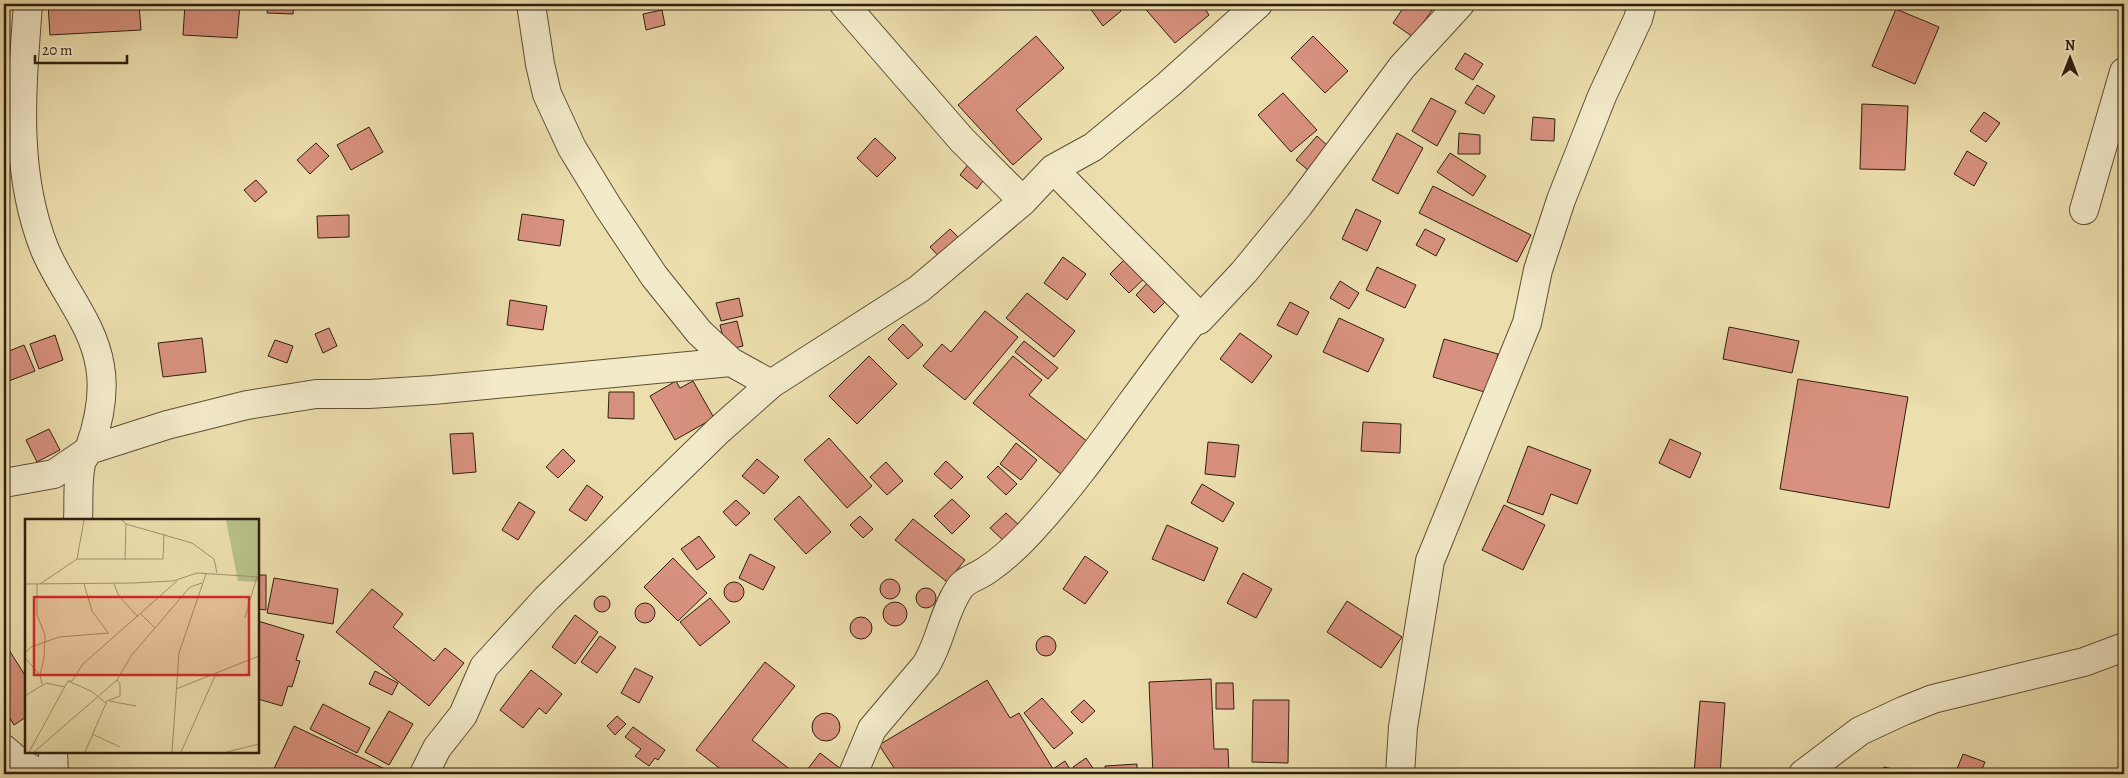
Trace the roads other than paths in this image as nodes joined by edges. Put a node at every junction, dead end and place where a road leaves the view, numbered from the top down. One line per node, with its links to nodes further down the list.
1 (28, 4): 14 (street)
2 (531, 4): 12 (street)
3 (844, 4): 9 (street)
4 (1258, 4): 8 (street)
5 (1460, 4): 11 (street)
6 (1642, 4): 24 (street)
7 (2124, 72): 10 (street)
8 (1052, 169): 9 (street); 11 (street)
9 (1023, 201): 13 (street)
10 (2084, 210)
11 (1198, 315): 23 (street)
12 (731, 362): 13 (street); 14 (street)
13 (771, 384): 22 (street)
14 (89, 450): 15 (street); 16 (street)
15 (4, 483)
16 (78, 519)
17 (2124, 647): 25 (street)
18 (4, 749): 20 (street)
19 (53, 753): 21 (street)
20 (41, 774)
21 (54, 774)
22 (424, 774)
23 (853, 774)
24 (1400, 774)
25 (1803, 774)

